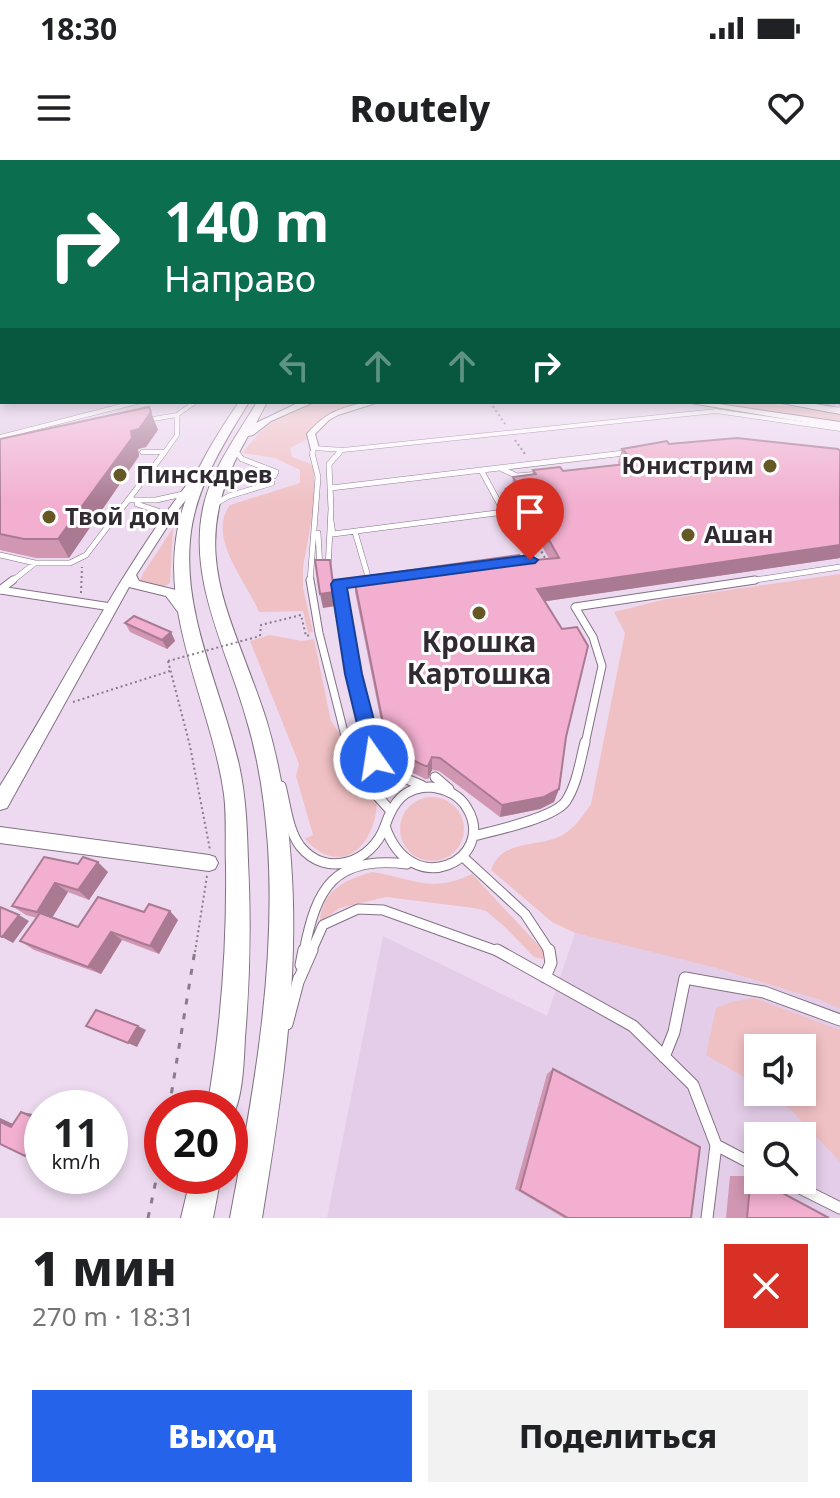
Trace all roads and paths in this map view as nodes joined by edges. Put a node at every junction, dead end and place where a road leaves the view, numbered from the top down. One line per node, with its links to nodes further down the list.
1 (124, 405): 19 (lane)
2 (190, 405): 13 (lane)
3 (231, 405): 16 (main road)
4 (242, 405): 16 (main road)
5 (260, 405): 21 (main road)
6 (282, 405): 17 (main road)
7 (300, 405): 17 (main road)
8 (365, 405): 20 (street)
9 (492, 405): 18 (path)
10 (709, 405): 15 (street)
11 (803, 405): 12 (main road)
12 (840, 411)
13 (177, 415): 14 (lane); 24 (lane)
14 (133, 423)
15 (840, 427): 18 (lane)
16 (227, 428): 30 (main road)
17 (253, 429): 21 (main road)
18 (510, 432): 22 (lane); 27 (path)
19 (0, 437)
20 (314, 448): 22 (lane); 43 (lane)
21 (233, 449): 38 (main road); 38 (lane)
22 (343, 450): 34 (lane)
23 (142, 452): 24 (lane)
24 (165, 452): 37 (lane)
25 (636, 452): 26 (lane)
26 (600, 457): 27 (lane); 28 (lane)
27 (532, 464): 29 (lane)
28 (606, 467)
29 (500, 468): 31 (lane); 32 (lane)
30 (204, 470): 35 (street); 58 (main road)
31 (481, 470): 34 (lane); 39 (lane)
32 (550, 473)
33 (517, 487): 36 (path)
34 (331, 488): 42 (lane)
35 (183, 494): 37 (lane); 41 (street)
36 (511, 499)
37 (128, 502): 41 (lane); 46 (lane)
38 (210, 507): 62 (main road)
39 (504, 512): 44 (lane); 48 (lane)
40 (520, 512): 49 (path)
41 (166, 519): 51 (street)
42 (331, 521): 43 (lane); 44 (lane)
43 (317, 523): 59 (lane)
44 (355, 532): 53 (lane)
45 (0, 555): 47 (lane)
46 (86, 555): 47 (lane); 56 (path)
47 (35, 563): 54 (lane)
48 (509, 563)
49 (548, 563)
50 (840, 567): 70 (lane)
51 (130, 575): 55 (street); 57 (street)
52 (381, 578): 53 (lane)
53 (369, 580): 64 (lane)
54 (0, 590): 57 (lane)
55 (157, 591): 57 (street); 58 (street)
56 (81, 593)
57 (111, 607): 61 (street)
58 (189, 619): 79 (main road)
59 (319, 633): 60 (path, bridge); 67 (lane)
60 (171, 670): 61 (path); 72 (path)
61 (58, 701): 66 (street)
62 (256, 720): 68 (lane); 80 (main road)
63 (435, 777): 65 (lane)
64 (425, 787): 65 (lane); 67 (lane)
65 (457, 796): 70 (lane)
66 (0, 802)
67 (389, 809): 68 (lane)
68 (385, 825): 73 (lane)
69 (0, 835): 72 (street)
70 (473, 836): 71 (lane)
71 (462, 856): 73 (lane); 74 (lane)
72 (209, 863): 78 (path)
73 (409, 864): 75 (lane)
74 (545, 977): 75 (lane); 77 (lane)
75 (298, 982): 80 (lane)
76 (840, 1020): 77 (lane)
77 (664, 1057): 81 (lane)
78 (172, 1090)
79 (224, 1090)
80 (266, 1103): 89 (main road)
81 (716, 1145): 82 (lane); 90 (lane)
82 (744, 1160)
83 (153, 1194): 87 (path)
84 (202, 1194): 88 (main road)
85 (812, 1194): 86 (lane)
86 (840, 1208)
87 (148, 1218)
88 (197, 1218)
89 (246, 1218)
90 (707, 1218)

